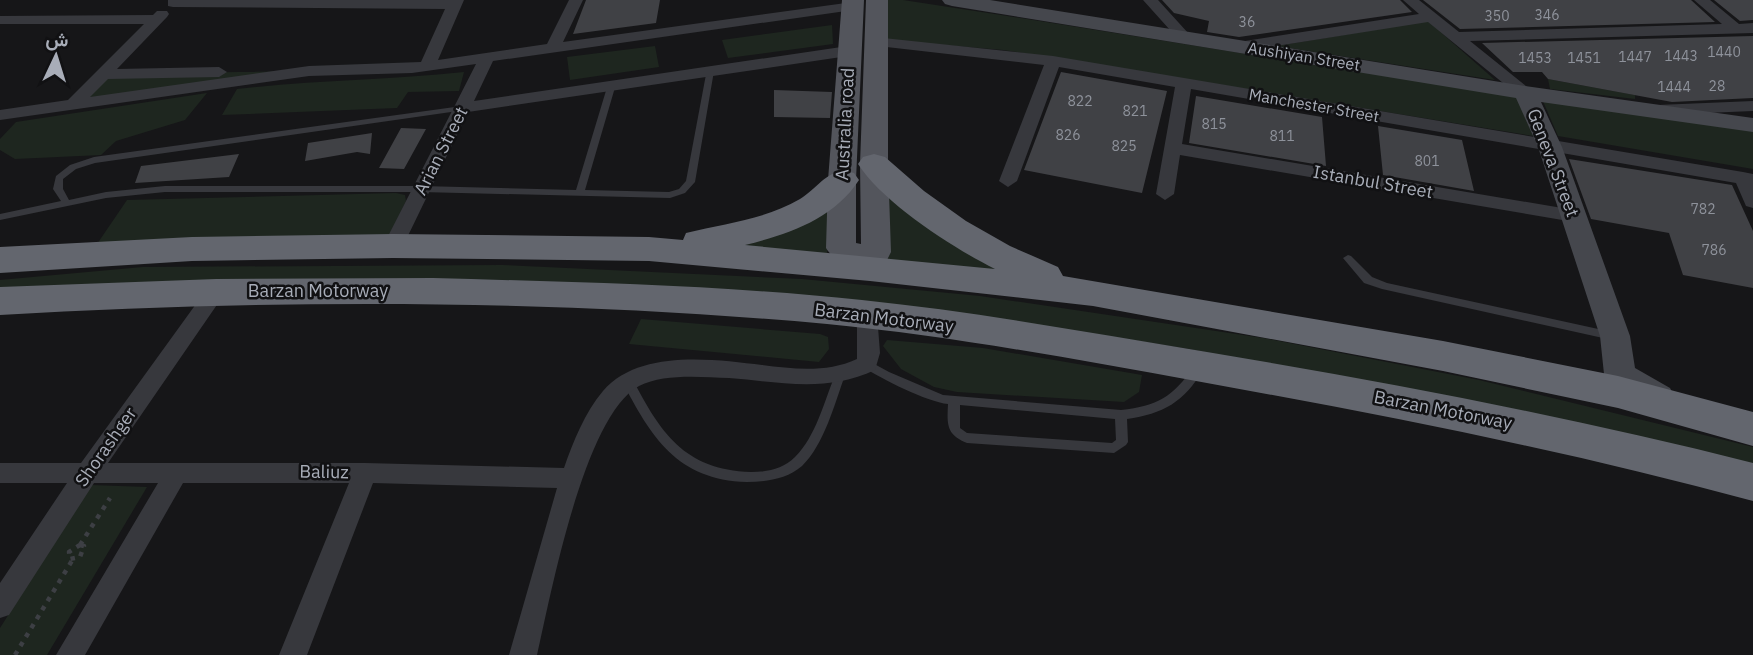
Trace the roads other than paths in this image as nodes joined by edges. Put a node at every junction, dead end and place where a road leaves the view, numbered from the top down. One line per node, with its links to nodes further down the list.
1 (576, 0): 20 (street)
2 (952, 0): 10 (street, Aushiyan Street)
3 (1150, 0): 16 (street)
4 (1410, 0): 11 (street, Geneva Street)
5 (1701, 0): 15 (street)
6 (262, 1): 7 (street); 8 (street)
7 (174, 2): 12 (street)
8 (456, 2): 24 (street)
9 (861, 2): 18 (main road, Australia road); 20 (street); 21 (main road, Australia road)
10 (1009, 4): 16 (street, Aushiyan Street)
11 (1430, 16): 17 (street, Geneva Street); 19 (street)
12 (157, 19): 13 (street); 27 (street)
13 (0, 20)
14 (1753, 28): 15 (street)
15 (1735, 29): 17 (street)
16 (1184, 37): 19 (street, Aushiyan Street)
17 (1454, 37): 30 (street, Geneva Street)
18 (874, 42): 23 (street, Manchester Street); 39 (main road, Australia road)
19 (1245, 46): 30 (street, Aushiyan Street)
20 (552, 49): 22 (street)
21 (848, 51): 26 (street); 41 (main road, Australia road)
22 (488, 56): 24 (street); 33 (street, Arian Street)
23 (1053, 61): 28 (street, Manchester Street); 42 (street)
24 (428, 64): 25 (street)
25 (309, 71): 27 (street); 31 (street)
26 (710, 71): 29 (street); 44 (lane)
27 (102, 74): 31 (street)
28 (1184, 82): 37 (street, Manchester Street); 38 (street)
29 (612, 84): 33 (street); 44 (lane)
30 (1525, 93): 34 (street, Aushiyan Street); 37 (street, Geneva Street)
31 (73, 105): 35 (street)
32 (1753, 106): 34 (street, Aushiyan Street)
33 (462, 108): 43 (street, Arian Street); 47 (lane)
34 (1656, 110): 36 (street, Aushiyan Street)
35 (0, 115)
36 (1753, 125)
37 (1550, 147): 40 (street, Manchester Street); 48 (street, Geneva Street)
38 (1172, 148): 45 (street); 48 (street, Istanbul Street)
39 (874, 164): 41 (main road, Australia road); 55 (highway)
40 (1748, 179): 46 (street)
41 (842, 180): 51 (highway)
42 (1008, 181)
43 (421, 189): 44 (lane); 47 (lane); 50 (street, Arian Street)
44 (580, 193)
45 (1165, 194)
46 (1753, 202)
47 (67, 203): 49 (lane)
48 (1574, 215): 58 (street, Geneva Street)
49 (0, 217)
50 (393, 246): 51 (highway); 53 (highway)
51 (649, 249): 55 (highway)
52 (1348, 258): 58 (lane)
53 (0, 260)
54 (216, 291): 56 (highway, Barzan Motorway); 57 (highway, Barzan Motorway); 69 (street, Shorashger)
55 (1093, 293): 60 (highway)
56 (0, 301)
57 (867, 314): 59 (street); 61 (highway, Barzan Motorway)
58 (1615, 336): 62 (street, Geneva Street)
59 (866, 364): 63 (street); 65 (lane)
60 (1480, 364): 62 (street); 66 (highway)
61 (1200, 367): 67 (lane); 74 (highway, Barzan Motorway)
62 (1620, 374): 66 (street)
63 (840, 375): 64 (street); 64 (lane)
64 (628, 381): 73 (street)
65 (954, 401): 67 (lane); 67 (lane)
66 (1699, 414): 68 (highway)
67 (1121, 415)
68 (1753, 429)
69 (88, 472): 70 (street, Baliuz); 71 (street, Baliuz); 75 (street, Shorashger)
70 (177, 472): 72 (street, Baliuz); 76 (street)
71 (0, 473)
72 (365, 473): 73 (street); 77 (street, Baliuz)
73 (572, 478): 78 (street)
74 (1753, 482)
75 (0, 606)
76 (70, 655)
77 (293, 655)
78 (523, 655)

